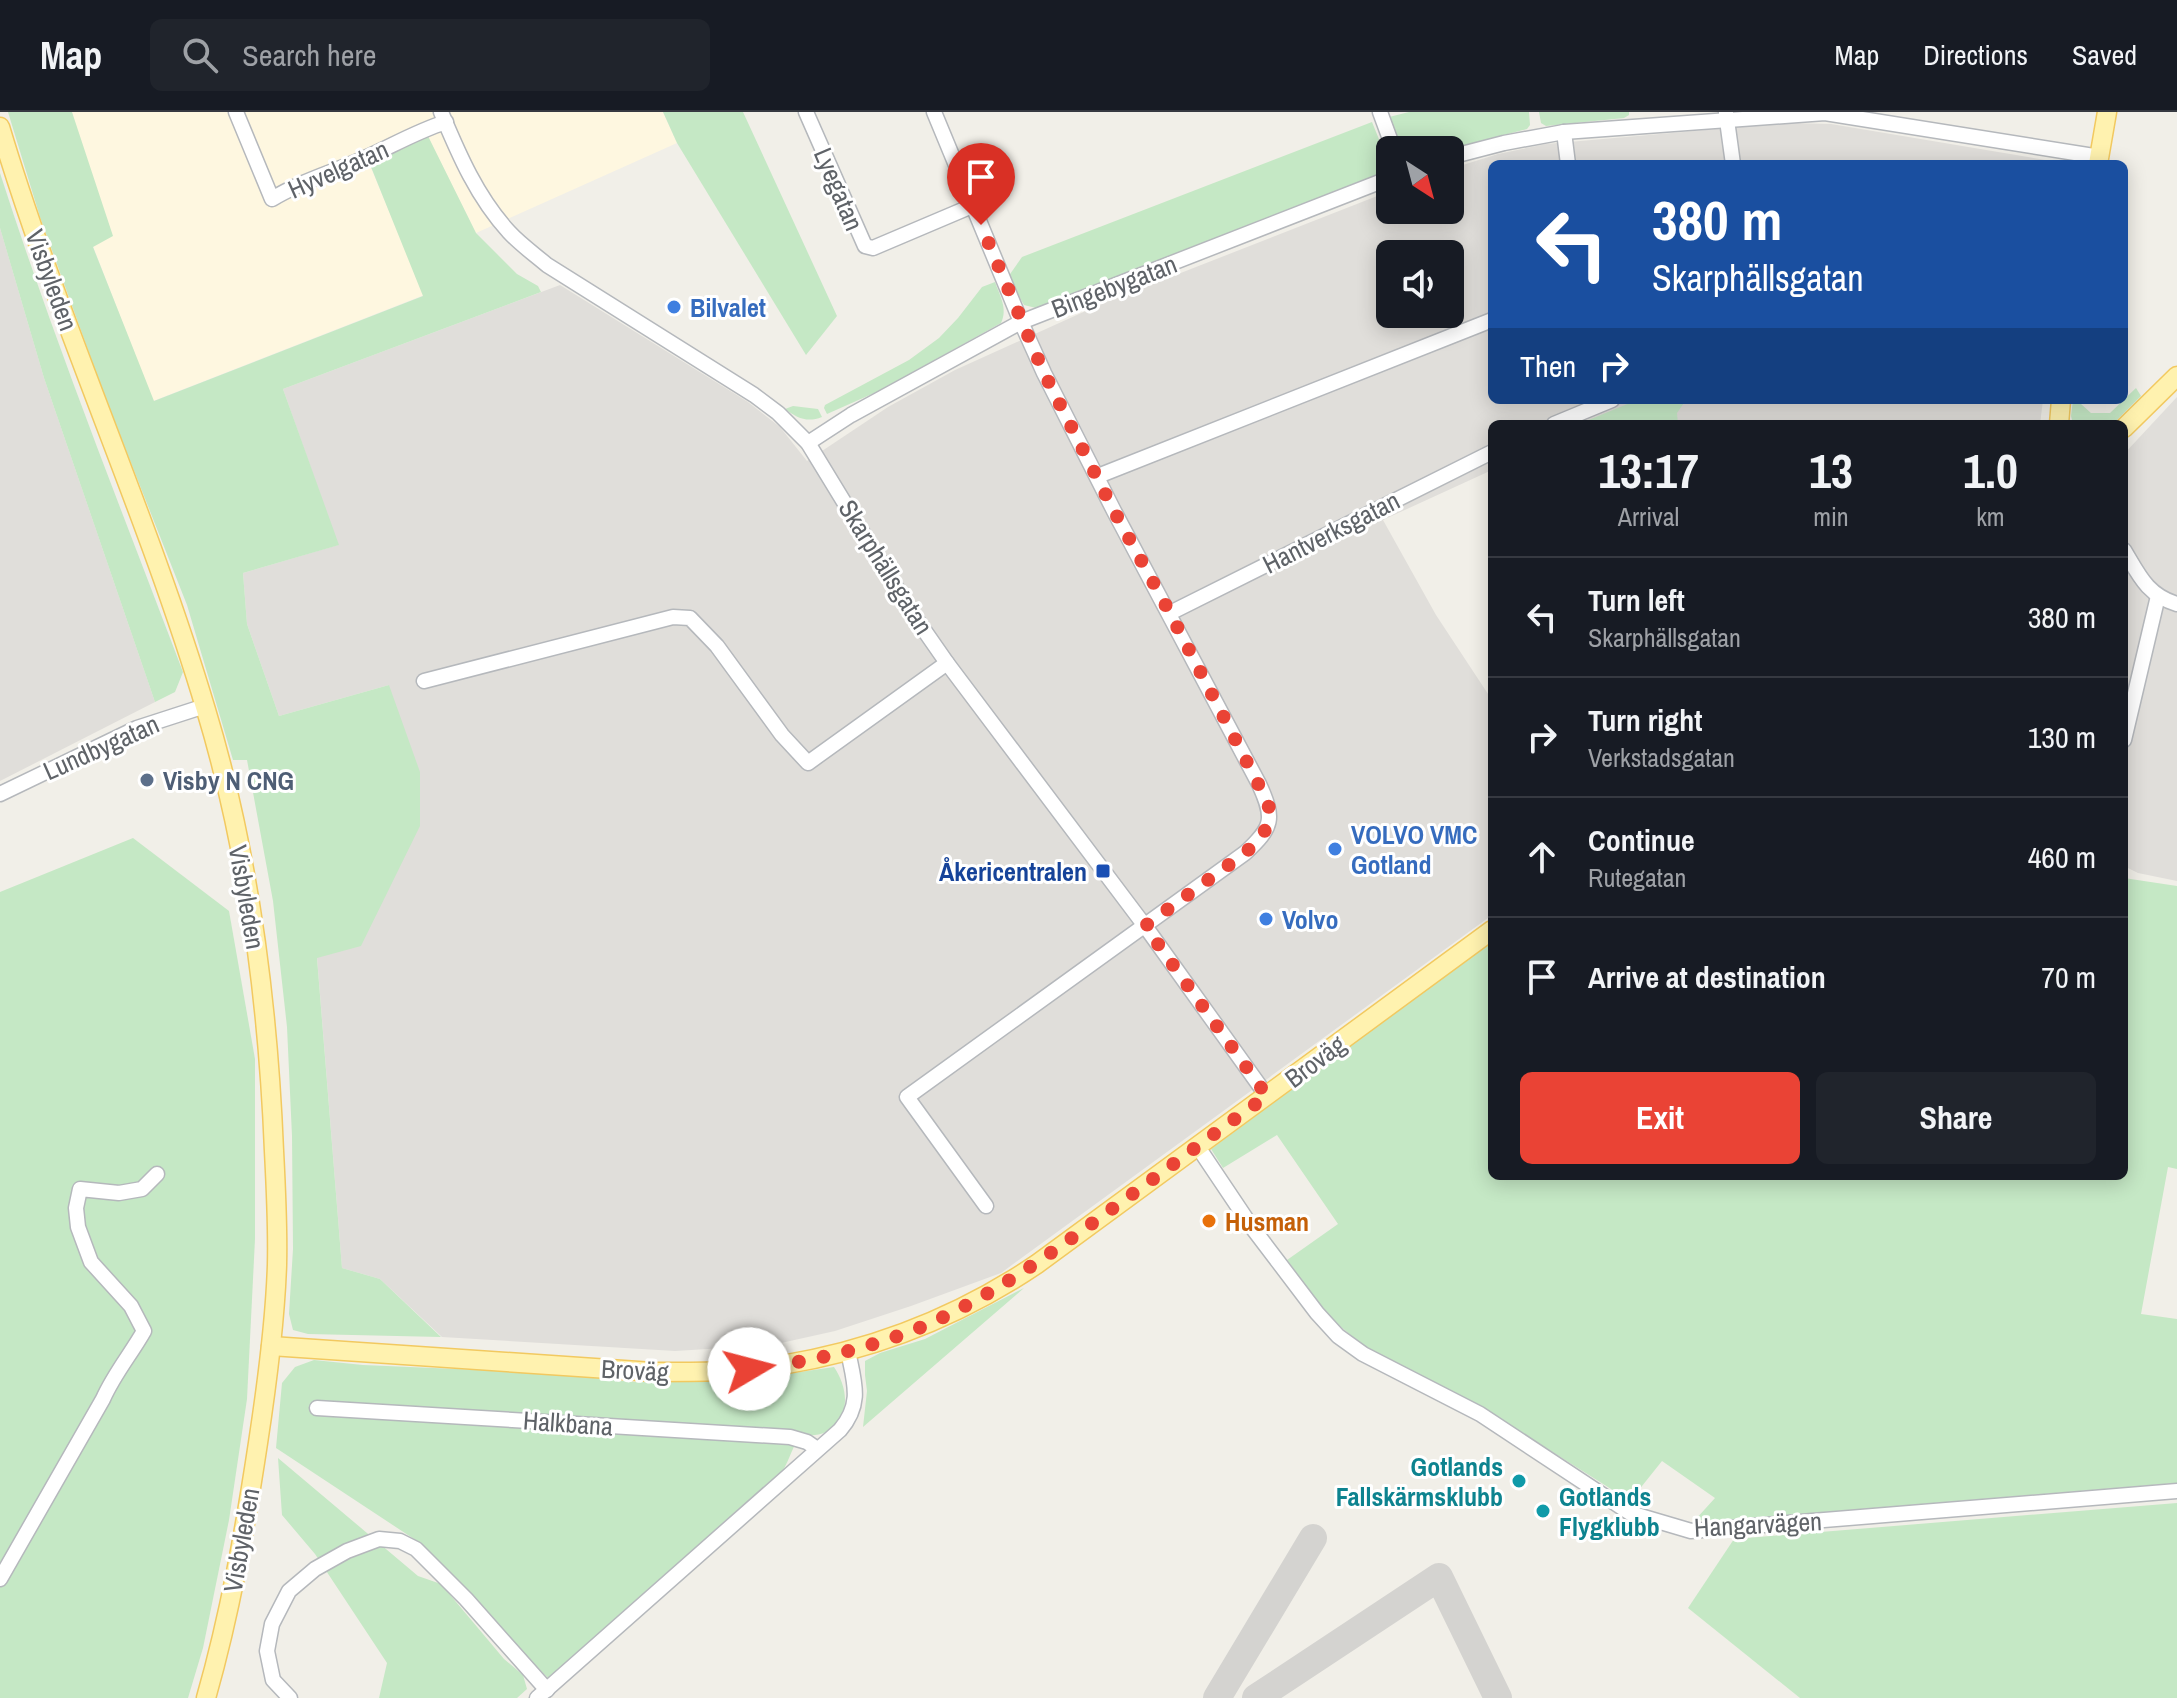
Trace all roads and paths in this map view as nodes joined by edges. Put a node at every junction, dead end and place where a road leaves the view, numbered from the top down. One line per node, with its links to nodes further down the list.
1 (236, 112): 8 (street, Hyvelgatan)
2 (806, 112): 17 (street, Lyegatan)
3 (934, 112): 17 (street)
4 (1380, 112): 11 (street)
5 (2107, 112): 15 (main road)
6 (1839, 113): 7 (street); 15 (street)
7 (1726, 116): 10 (street); 14 (street)
8 (444, 117): 24 (street, Skarphällsgatan)
9 (0, 127): 33 (main road, Visbyleden)
10 (1564, 132): 12 (street); 13 (street)
11 (1389, 136)
12 (1464, 154)
13 (1568, 160)
14 (1732, 160)
15 (2099, 160)
16 (1376, 183): 18 (street, Bingebygatan)
17 (972, 206): 18 (street)
18 (1021, 322): 24 (street, Bingebygatan); 26 (street)
19 (1488, 322): 26 (street)
20 (2177, 376): 23 (main road)
21 (1593, 404): 22 (street)
22 (1562, 420)
23 (2128, 424)
24 (808, 443): 31 (street, Skarphällsgatan)
25 (1488, 454): 30 (street, Hantverksgatan)
26 (1098, 476): 30 (street)
27 (2128, 556): 28 (street)
28 (2158, 596): 29 (street); 34 (street)
29 (2177, 604)
30 (1170, 613): 36 (street)
31 (947, 663): 32 (street); 36 (street, Skarphällsgatan)
32 (424, 681)
33 (205, 706): 35 (street, Lundbygatan); 42 (main road, Visbyleden)
34 (2128, 723)
35 (0, 794)
36 (1145, 926): 38 (street, Skarphällsgatan); 41 (street)
37 (1488, 933): 38 (main road, Broväg)
38 (1267, 1096): 39 (main road, Broväg)
39 (1198, 1147): 43 (main road, Broväg); 46 (street, Hangarvägen)
40 (157, 1174): 47 (street)
41 (986, 1206)
42 (271, 1346): 43 (main road, Broväg); 49 (main road, Visbyleden)
43 (848, 1351): 45 (street)
44 (317, 1408): 45 (street, Halkbana)
45 (817, 1449): 48 (street)
46 (2177, 1491)
47 (0, 1579)
48 (542, 1694): 50 (street)
49 (206, 1698)
50 (290, 1698)

